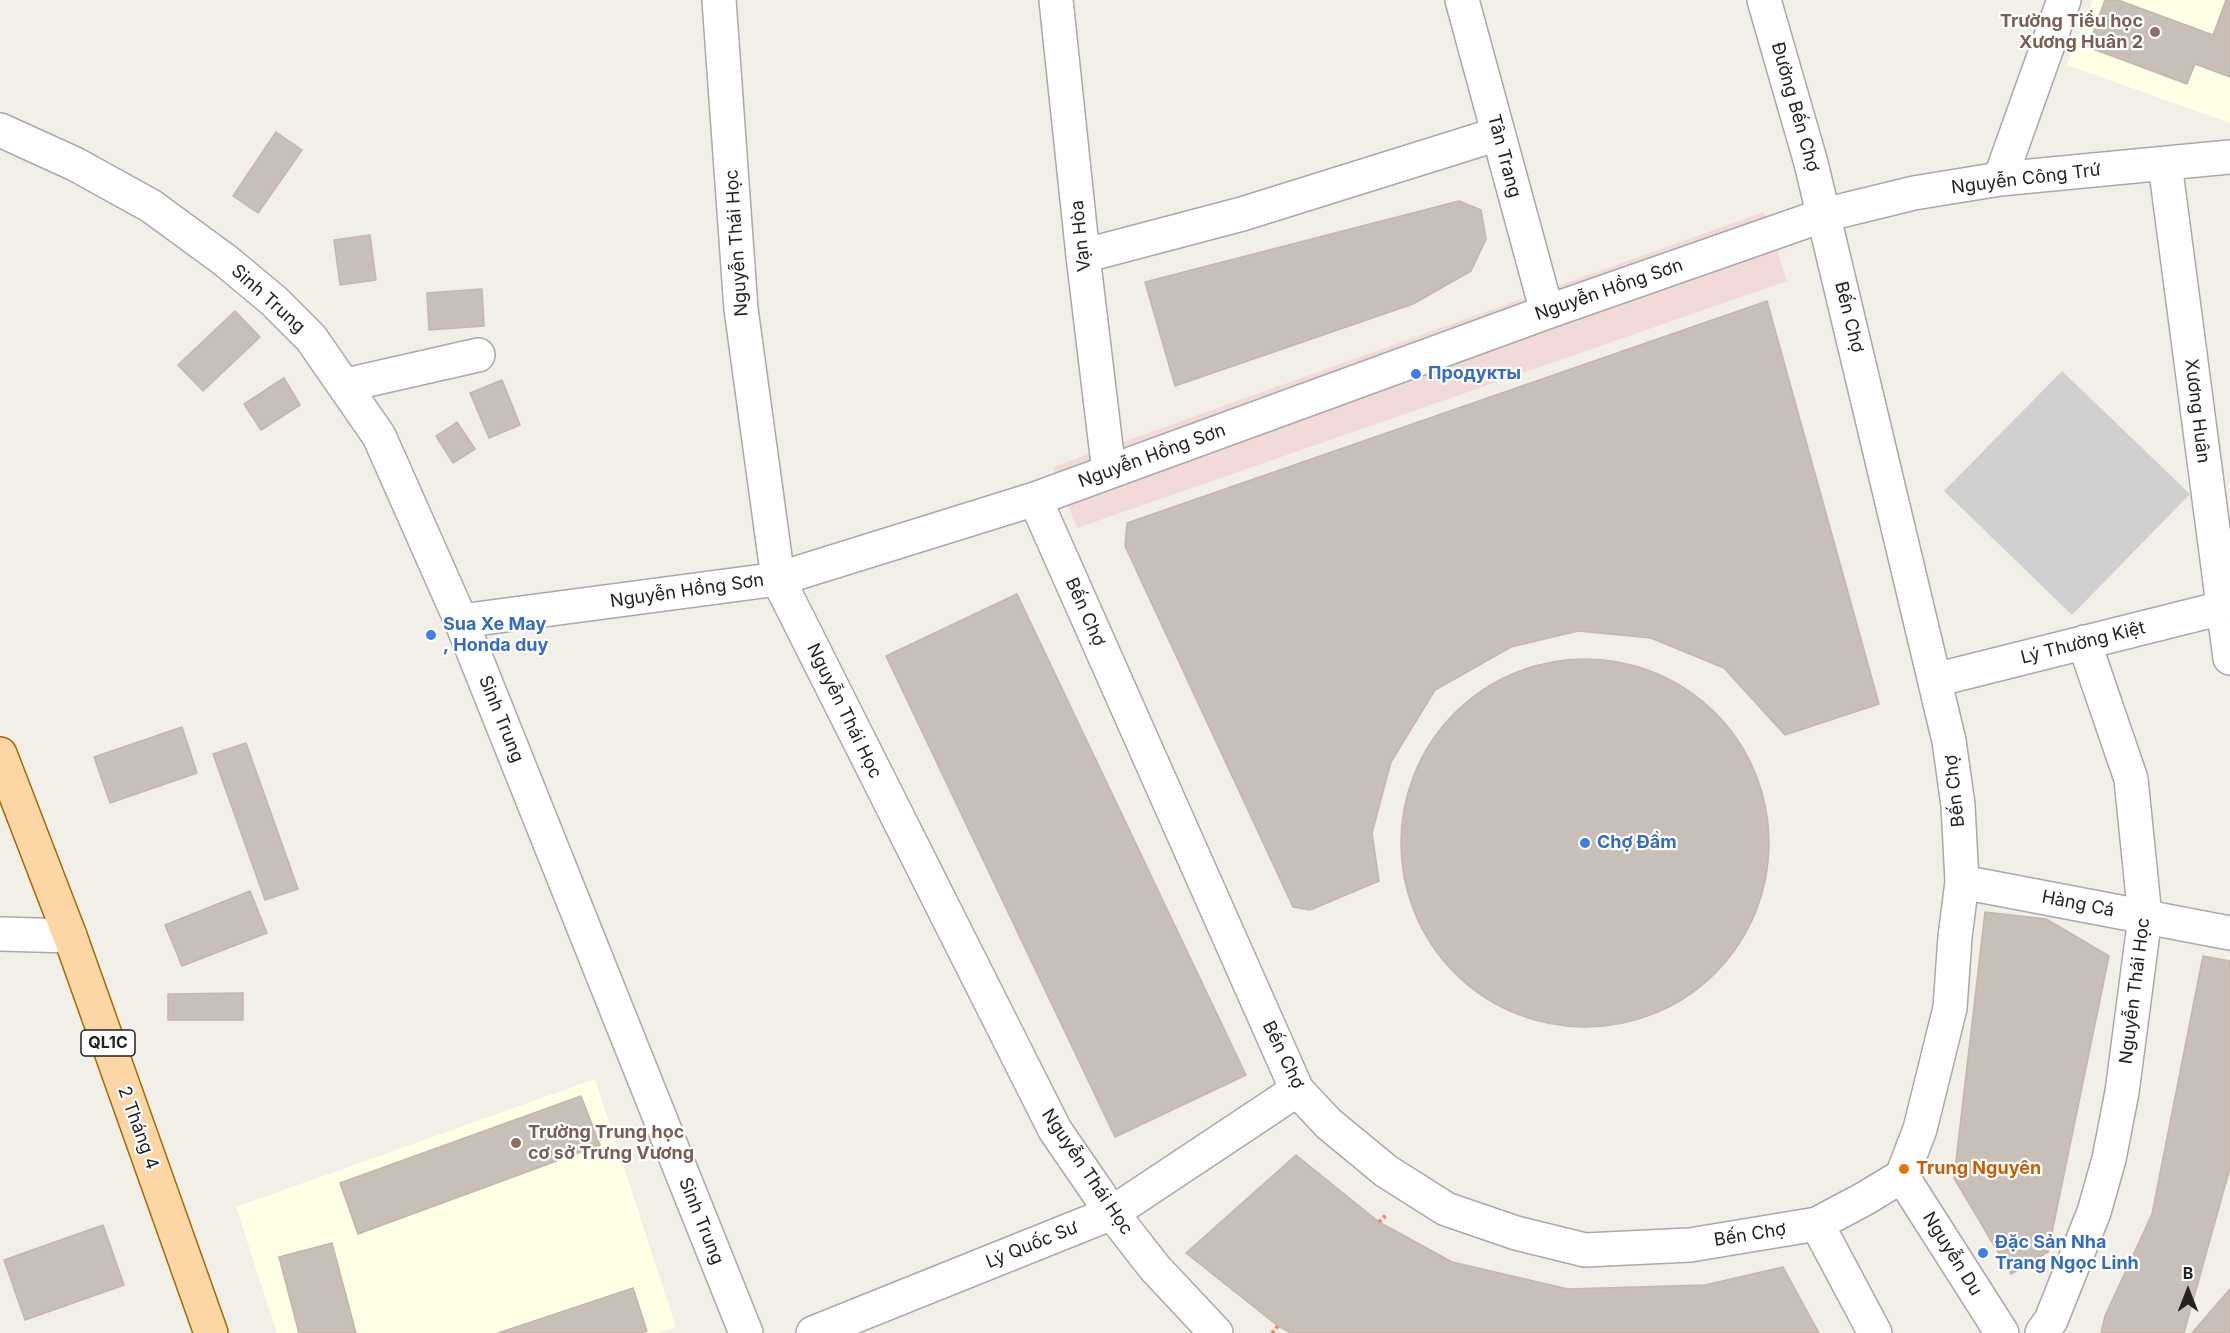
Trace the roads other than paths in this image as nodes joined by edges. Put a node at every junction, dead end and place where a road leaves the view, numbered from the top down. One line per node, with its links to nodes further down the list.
1 (719, 0): 18 (street, Nguyễn Thái Học)
2 (1056, 0): 12 (street, Vạn Hòa)
3 (1462, 0): 7 (street, Tân Trang)
4 (1764, 0): 11 (street, Đường Bến Chợ)
5 (2064, 0): 10 (street)
6 (0, 130): 15 (street, Sinh Trung)
7 (1498, 134): 12 (street); 13 (street, Tân Trang)
8 (2230, 157): 9 (street, Nguyễn Công Trứ)
9 (2165, 164): 10 (street, Nguyễn Công Trứ); 19 (street, Xương Huân)
10 (2000, 179): 11 (street, Nguyễn Công Trứ)
11 (1824, 215): 13 (street, Nguyễn Hồng Sơn); 23 (street, Bến Chợ)
12 (1083, 256): 16 (street, Vạn Hòa)
13 (1547, 312): 16 (street, Nguyễn Hồng Sơn)
14 (478, 355): 15 (street)
15 (346, 385): 20 (street, Sinh Trung)
16 (1109, 472): 17 (street, Nguyễn Hồng Sơn)
17 (1035, 499): 18 (street, Nguyễn Hồng Sơn); 30 (street, Bến Chợ)
18 (778, 579): 20 (street, Nguyễn Hồng Sơn); 32 (street, Nguyễn Thái Học)
19 (2227, 607): 21 (street, Lý Thường Kiệt); 22 (street, Xương Huân)
20 (461, 621): 35 (street, Sinh Trung)
21 (2084, 642): 23 (street, Lý Thường Kiệt); 26 (street, Nguyễn Thái Học)
22 (2230, 658)
23 (1935, 680): 25 (street, Bến Chợ)
24 (0, 754): 29 (main road, 2 Tháng 4 / QL1C)
25 (1962, 882): 26 (street, Hàng Cá); 31 (street, Bến Chợ)
26 (2145, 917): 27 (street, Hàng Cá); 40 (street, Nguyễn Thái Học)
27 (2230, 933)
28 (0, 934): 29 (street)
29 (70, 936): 34 (main road, 2 Tháng 4 / QL1C)
30 (1297, 1090): 32 (street, Lý Quốc Sư); 33 (street, Bến Chợ)
31 (1902, 1176): 33 (street, Bến Chợ); 39 (street, Nguyễn Du)
32 (1112, 1213): 36 (street, Lý Quốc Sư); 37 (street, Nguyễn Thái Học)
33 (1817, 1224): 38 (street)
34 (212, 1333)
35 (746, 1333)
36 (813, 1333)
37 (1216, 1333)
38 (1875, 1333)
39 (2002, 1333)
40 (2042, 1333)

